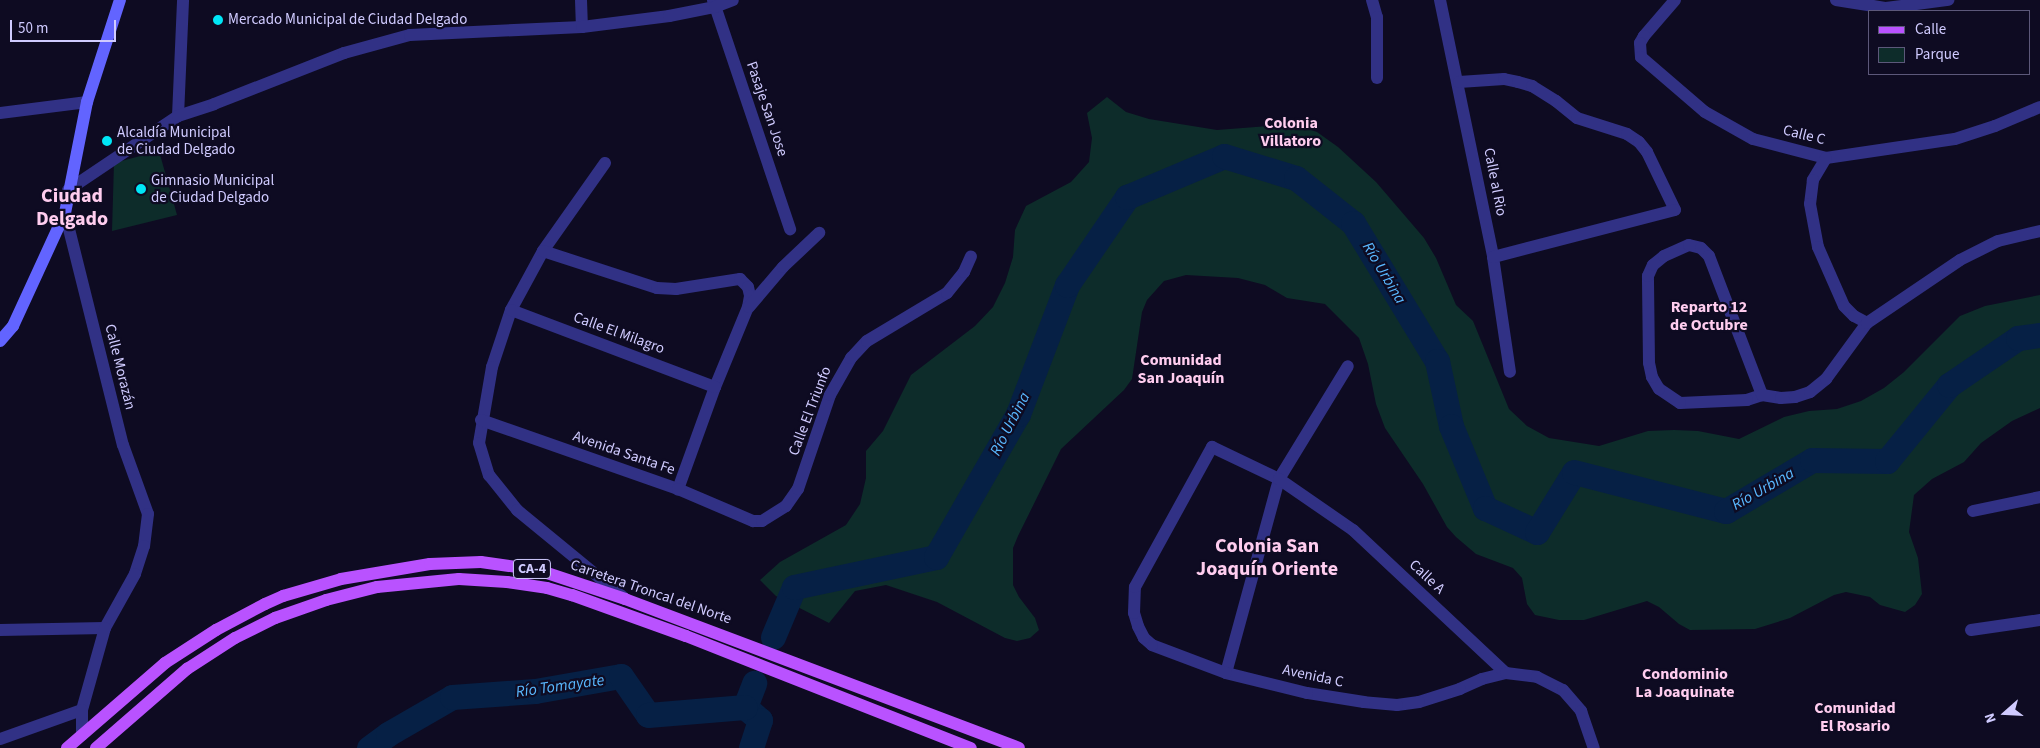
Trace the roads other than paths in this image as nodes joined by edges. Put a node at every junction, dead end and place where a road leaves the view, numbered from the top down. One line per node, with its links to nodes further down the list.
1 (120, 0): 14 (main road, Calle Morazán)
2 (183, 0): 17 (street)
3 (581, 0): 11 (street)
4 (733, 0): 10 (street)
5 (1372, 0): 12 (street)
6 (1438, 0): 13 (street, Calle al Rio)
7 (1674, 0): 18 (street, Calle C)
8 (1836, 0): 9 (street)
9 (1948, 0)
10 (714, 4): 11 (street); 22 (street, Pasaje San Jose)
11 (582, 27): 17 (street)
12 (1377, 78)
13 (1458, 82): 27 (street, Calle al Rio); 27 (street)
14 (87, 102): 16 (street); 20 (main road, Calle Morazán)
15 (2040, 108): 18 (street, Calle C)
16 (0, 113)
17 (178, 116): 20 (street)
18 (1826, 158): 30 (street)
19 (605, 162): 25 (street)
20 (68, 190): 21 (main road, Calle Morazán)
21 (65, 213): 31 (main road); 45 (street, Calle Morazán)
22 (790, 229)
23 (2040, 231): 30 (street)
24 (820, 234): 28 (street)
25 (544, 251): 28 (street); 29 (street)
26 (971, 256): 41 (street, Calle El Triunfo)
27 (1493, 257): 33 (street, Calle al Rio)
28 (748, 308): 34 (street)
29 (511, 310): 34 (street, Calle El Milagro); 36 (street)
30 (1867, 323): 35 (street)
31 (0, 341)
32 (1348, 366): 37 (street)
33 (1510, 372)
34 (715, 387): 38 (street)
35 (1762, 395): 35 (street)
36 (482, 420): 38 (street, Avenida Santa Fe); 42 (street)
37 (1279, 480): 43 (street, Calle A); 48 (street); 49 (street, Calle A)
38 (678, 489): 41 (street, Avenida Santa Fe)
39 (2040, 497): 40 (street)
40 (1972, 511)
41 (753, 520)
42 (625, 599): 51 (main road, Carretera Troncal del Norte / CA-4); 56 (main road, Carretera Troncal del Norte / CA-4)
43 (1134, 613): 48 (street, Avenida C)
44 (2040, 620): 47 (street)
45 (105, 628): 46 (street); 50 (street, Calle Morazán)
46 (0, 630)
47 (1971, 630)
48 (1226, 673): 49 (street, Avenida C)
49 (1506, 673): 57 (street)
50 (82, 710): 51 (street, Calle Morazán); 52 (street)
51 (82, 735): 53 (main road, Carretera Troncal del Norte / CA-4)
52 (0, 739)
53 (67, 748)
54 (96, 748): 55 (main road, Carretera Troncal del Norte / CA-4)
55 (971, 748)
56 (1019, 748)
57 (1594, 748)

